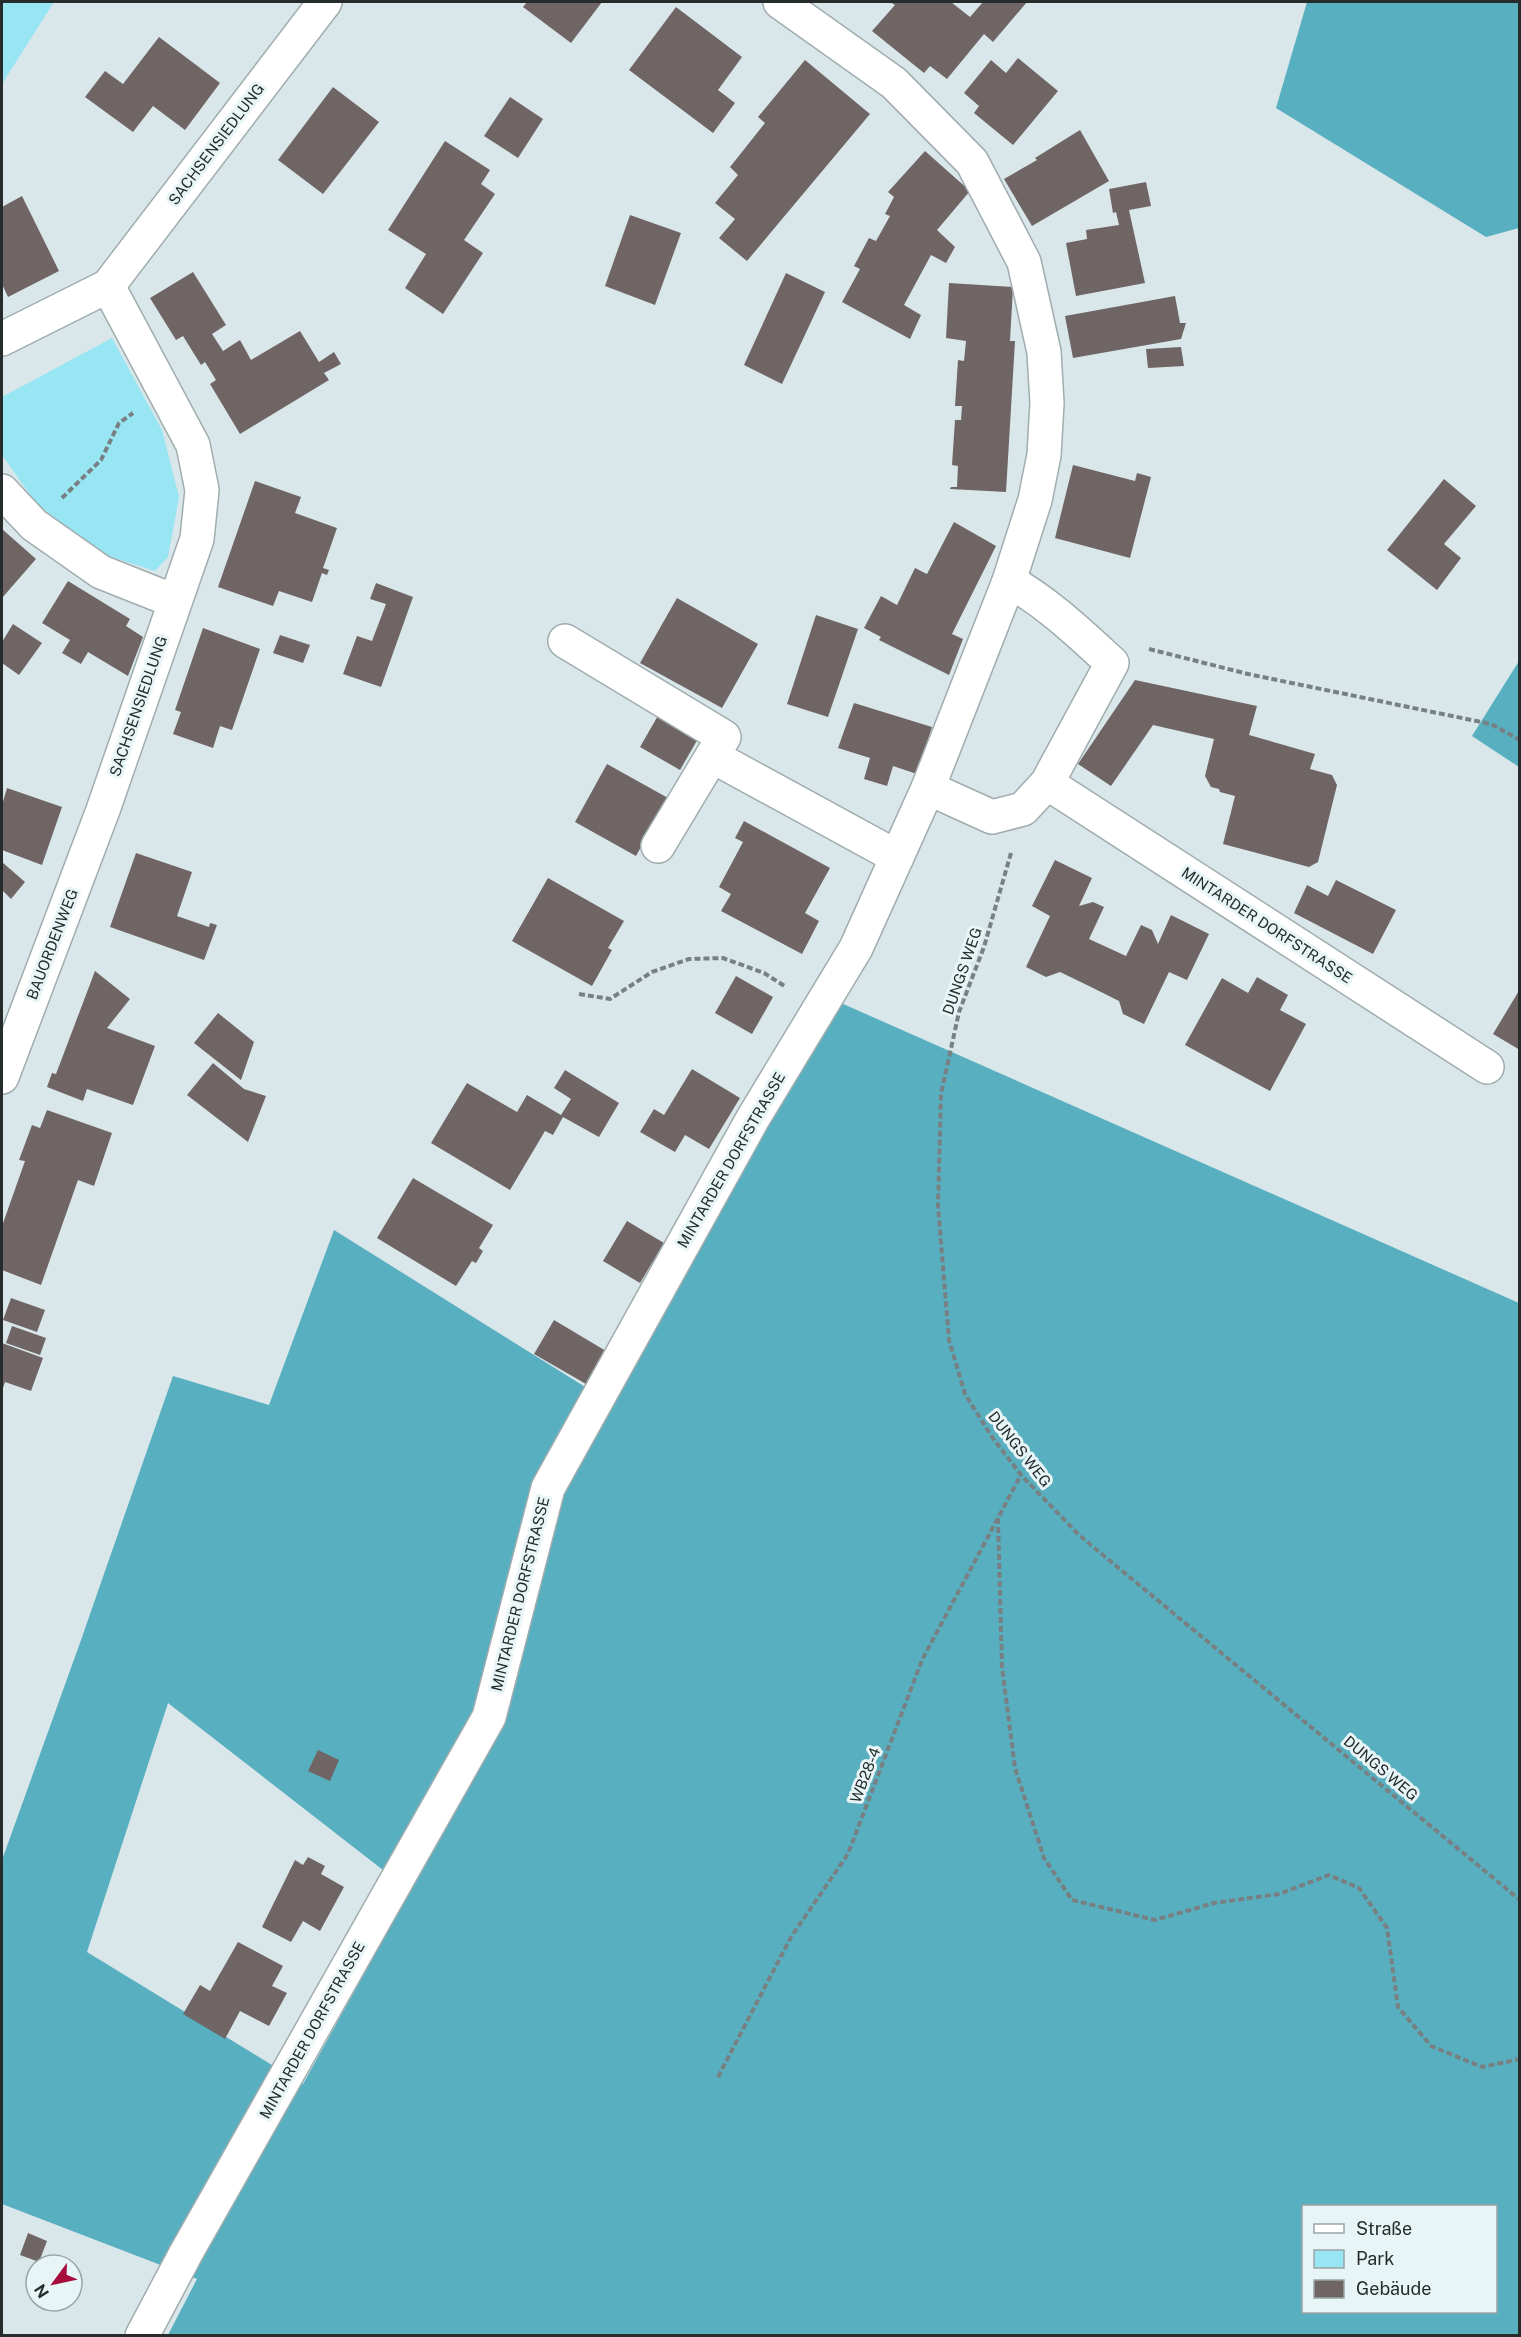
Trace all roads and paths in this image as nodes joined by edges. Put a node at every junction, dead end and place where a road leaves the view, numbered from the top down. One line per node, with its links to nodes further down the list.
1 (325, 2): 3 (street, SACHSENSIEDLUNG)
2 (780, 2): 8 (street, MINTARDER DORFSTRASSE)
3 (108, 286): 4 (street, SACHSENSIEDLUNG); 5 (street, SACHSENSIEDLUNG)
4 (2, 337)
5 (164, 390): 7 (path); 9 (street, SACHSENSIEDLUNG)
6 (2, 491): 7 (street)
7 (34, 525): 9 (street)
8 (1009, 581): 11 (street); 15 (street, MINTARDER DORFSTRASSE)
9 (174, 602): 17 (street, SACHSENSIEDLUNG)
10 (566, 641): 13 (street)
11 (1112, 663): 12 (path); 14 (street)
12 (1520, 740)
13 (712, 756): 18 (street); 19 (street)
14 (1047, 783): 16 (street); 22 (street, MINTARDER DORFSTRASSE)
15 (928, 788): 16 (street); 19 (street, MINTARDER DORFSTRASSE)
16 (1023, 809): 24 (path, DUNGS WEG)
17 (103, 810): 23 (street, BAUORDENWEG)
18 (658, 846)
19 (897, 857): 21 (street, MINTARDER DORFSTRASSE)
20 (579, 994): 21 (path)
21 (820, 1008): 29 (street, MINTARDER DORFSTRASSE)
22 (1487, 1067)
23 (2, 1077)
24 (1021, 1475): 25 (path, WB28-4); 26 (path, DUNGS WEG)
25 (998, 1518): 27 (path); 28 (path, WB28-4)
26 (1520, 1900)
27 (1520, 2059)
28 (718, 2077)
29 (142, 2336)

